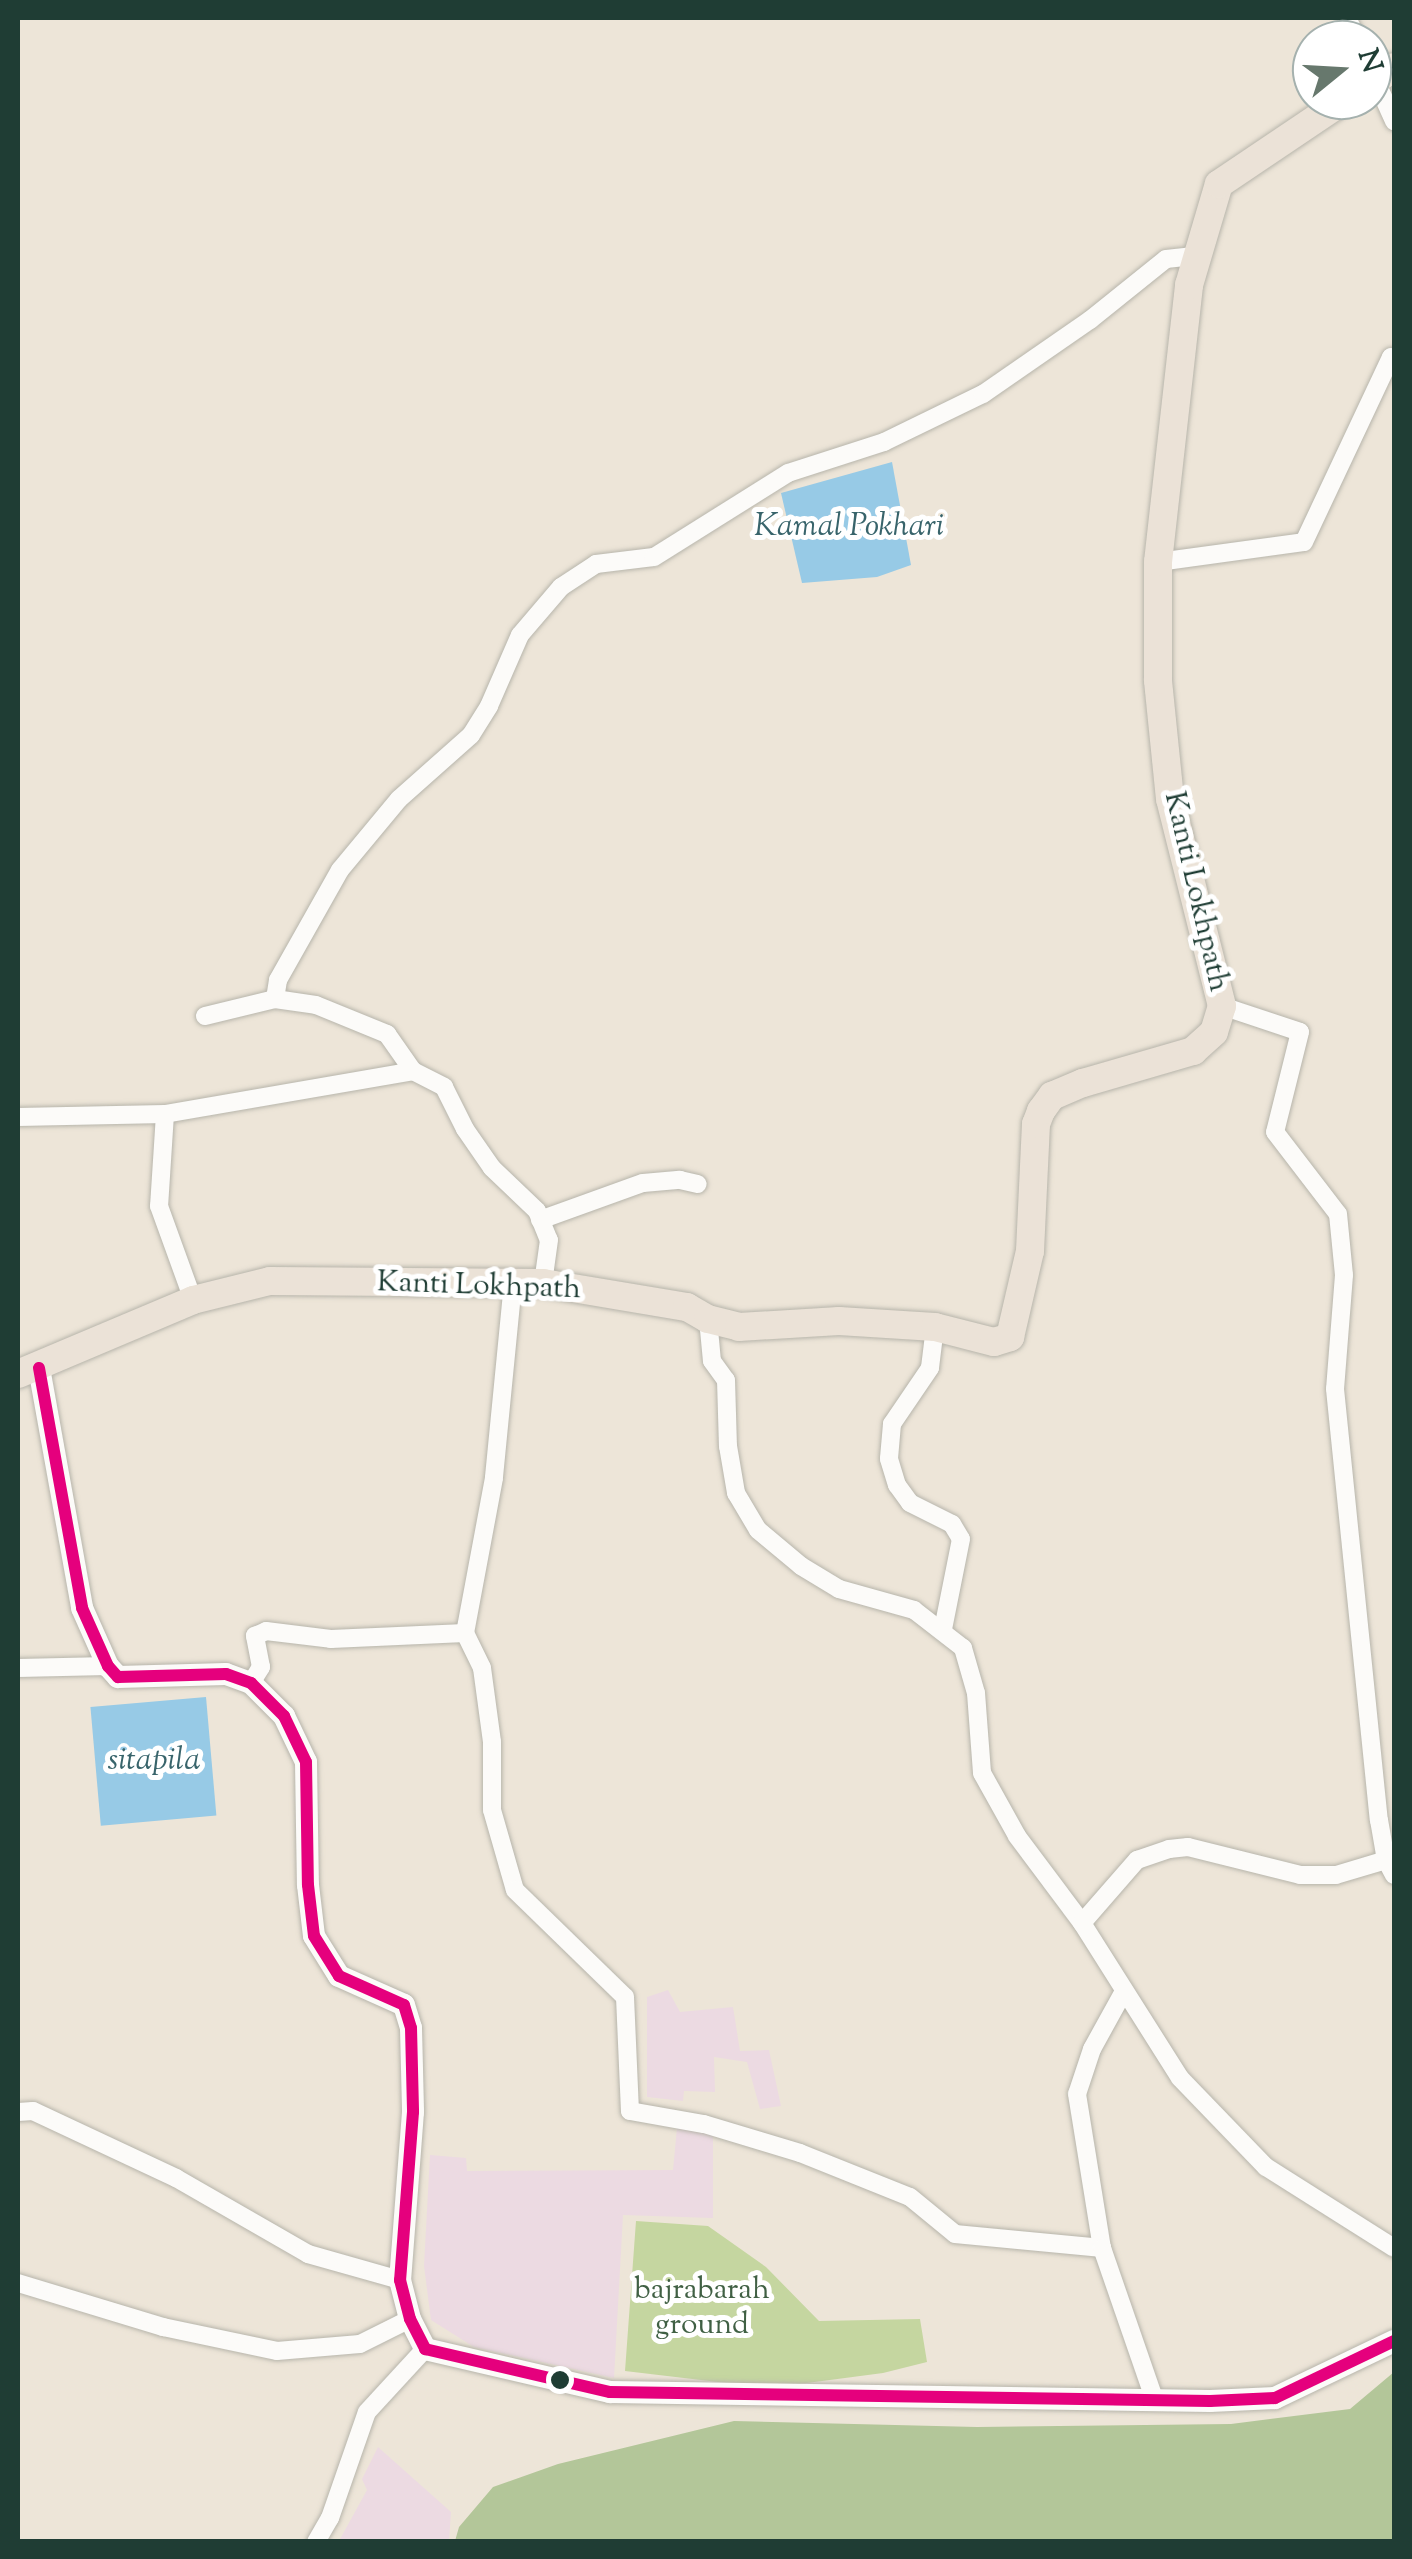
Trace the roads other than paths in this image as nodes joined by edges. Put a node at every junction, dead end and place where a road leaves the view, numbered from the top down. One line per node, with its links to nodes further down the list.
1 (1314, 120): 2 (main road, Kanti Lokhpath)
2 (1194, 256): 4 (main road, Kanti Lokhpath); 5 (street)
3 (1393, 351): 4 (street)
4 (1158, 562): 6 (main road, Kanti Lokhpath)
5 (275, 999): 7 (street); 8 (street)
6 (1222, 1006): 17 (main road, Kanti Lokhpath); 24 (street)
7 (205, 1016)
8 (414, 1071): 9 (street); 12 (street)
9 (164, 1114): 10 (street); 15 (street)
10 (18, 1117)
11 (698, 1184): 12 (street)
12 (540, 1220): 14 (street)
13 (513, 1283): 14 (main road, Kanti Lokhpath); 15 (main road, Kanti Lokhpath); 20 (street)
14 (544, 1283): 16 (main road, Kanti Lokhpath)
15 (194, 1300): 18 (main road, Kanti Lokhpath)
16 (708, 1319): 17 (main road, Kanti Lokhpath); 19 (street)
17 (935, 1327): 19 (street)
18 (28, 1371): 21 (street)
19 (944, 1629): 25 (street)
20 (465, 1633): 23 (street); 28 (street)
21 (108, 1666): 22 (street); 23 (street)
22 (18, 1668)
23 (250, 1682): 30 (street)
24 (1390, 1867): 25 (street)
25 (1082, 1923): 26 (street)
26 (1124, 1991): 28 (street); 29 (street)
27 (18, 2112): 30 (street)
28 (1102, 2248): 35 (street)
29 (1394, 2248)
30 (400, 2280): 32 (street)
31 (18, 2283): 32 (street)
32 (410, 2319): 34 (street)
33 (1394, 2341): 35 (street)
34 (425, 2349): 35 (street); 36 (street)
35 (1155, 2400)
36 (316, 2542)

